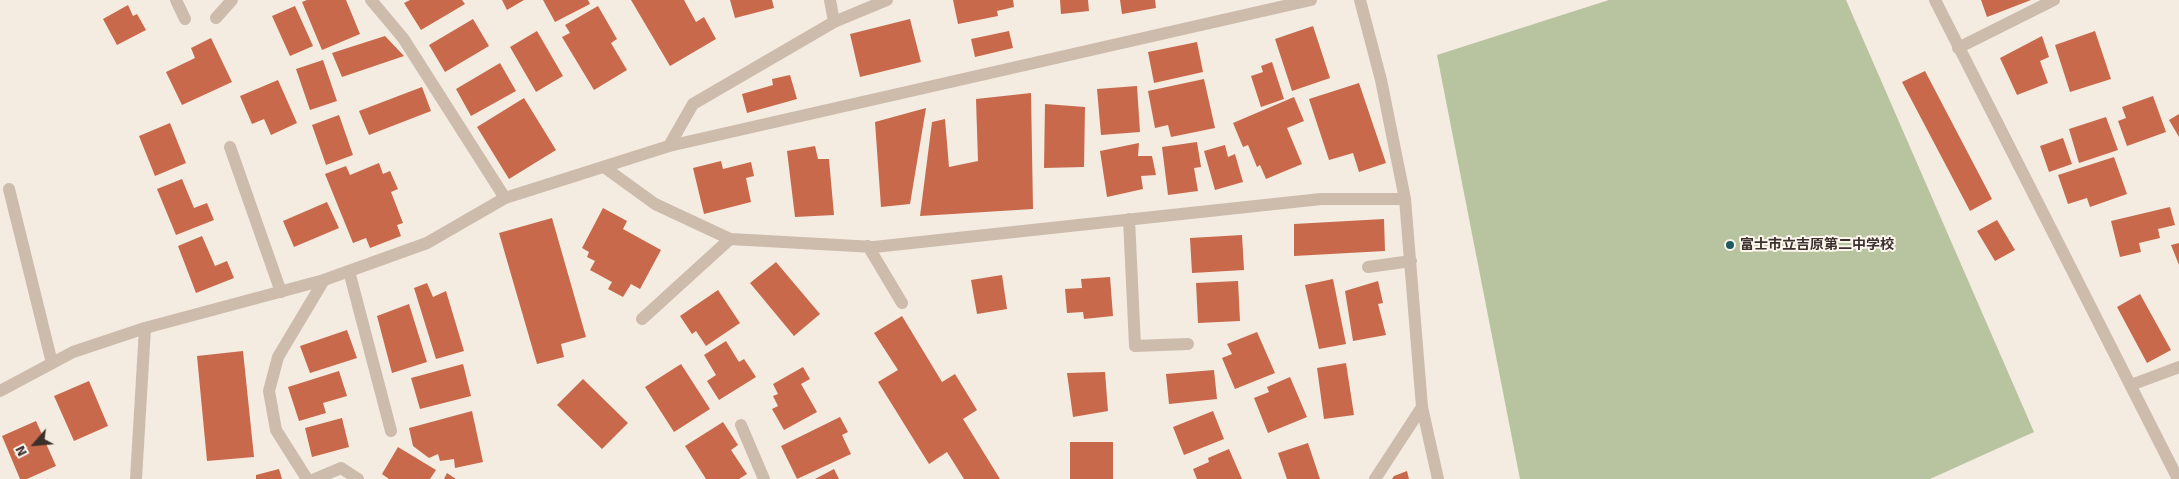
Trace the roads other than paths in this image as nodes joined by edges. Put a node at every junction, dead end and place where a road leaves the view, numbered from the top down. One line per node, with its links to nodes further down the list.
1 (176, 0): 11 (street)
2 (232, 0): 10 (street)
3 (371, 0): 18 (street)
4 (830, 0): 12 (street)
5 (887, 0): 12 (street)
6 (1311, 0): 14 (street)
7 (1360, 0): 19 (street)
8 (1935, 0): 13 (street)
9 (2054, 0): 13 (street)
10 (216, 18)
11 (185, 19)
12 (834, 22): 14 (street)
13 (1958, 48): 34 (street)
14 (669, 146): 16 (street)
15 (230, 147): 27 (street)
16 (604, 167): 18 (street); 21 (street)
17 (8, 189): 32 (street)
18 (505, 198): 25 (street)
19 (1405, 199): 20 (street); 23 (street)
20 (1128, 219): 22 (street); 31 (street)
21 (730, 239): 22 (street); 29 (street)
22 (868, 246): 28 (street)
23 (1410, 261): 24 (street); 36 (street)
24 (1368, 267)
25 (349, 271): 26 (street); 38 (street)
26 (324, 280): 27 (street); 40 (street)
27 (281, 292): 30 (street)
28 (902, 304)
29 (642, 319)
30 (145, 328): 32 (street); 39 (street)
31 (1188, 344)
32 (52, 362): 35 (street)
33 (2179, 367): 34 (street)
34 (2131, 385): 46 (street)
35 (0, 391)
36 (1422, 407): 44 (street); 45 (street)
37 (741, 425): 43 (street)
38 (392, 431)
39 (136, 479)
40 (307, 479)
41 (315, 479): 42 (street)
42 (358, 479)
43 (764, 479)
44 (1375, 479)
45 (1438, 479)
46 (2178, 479)

